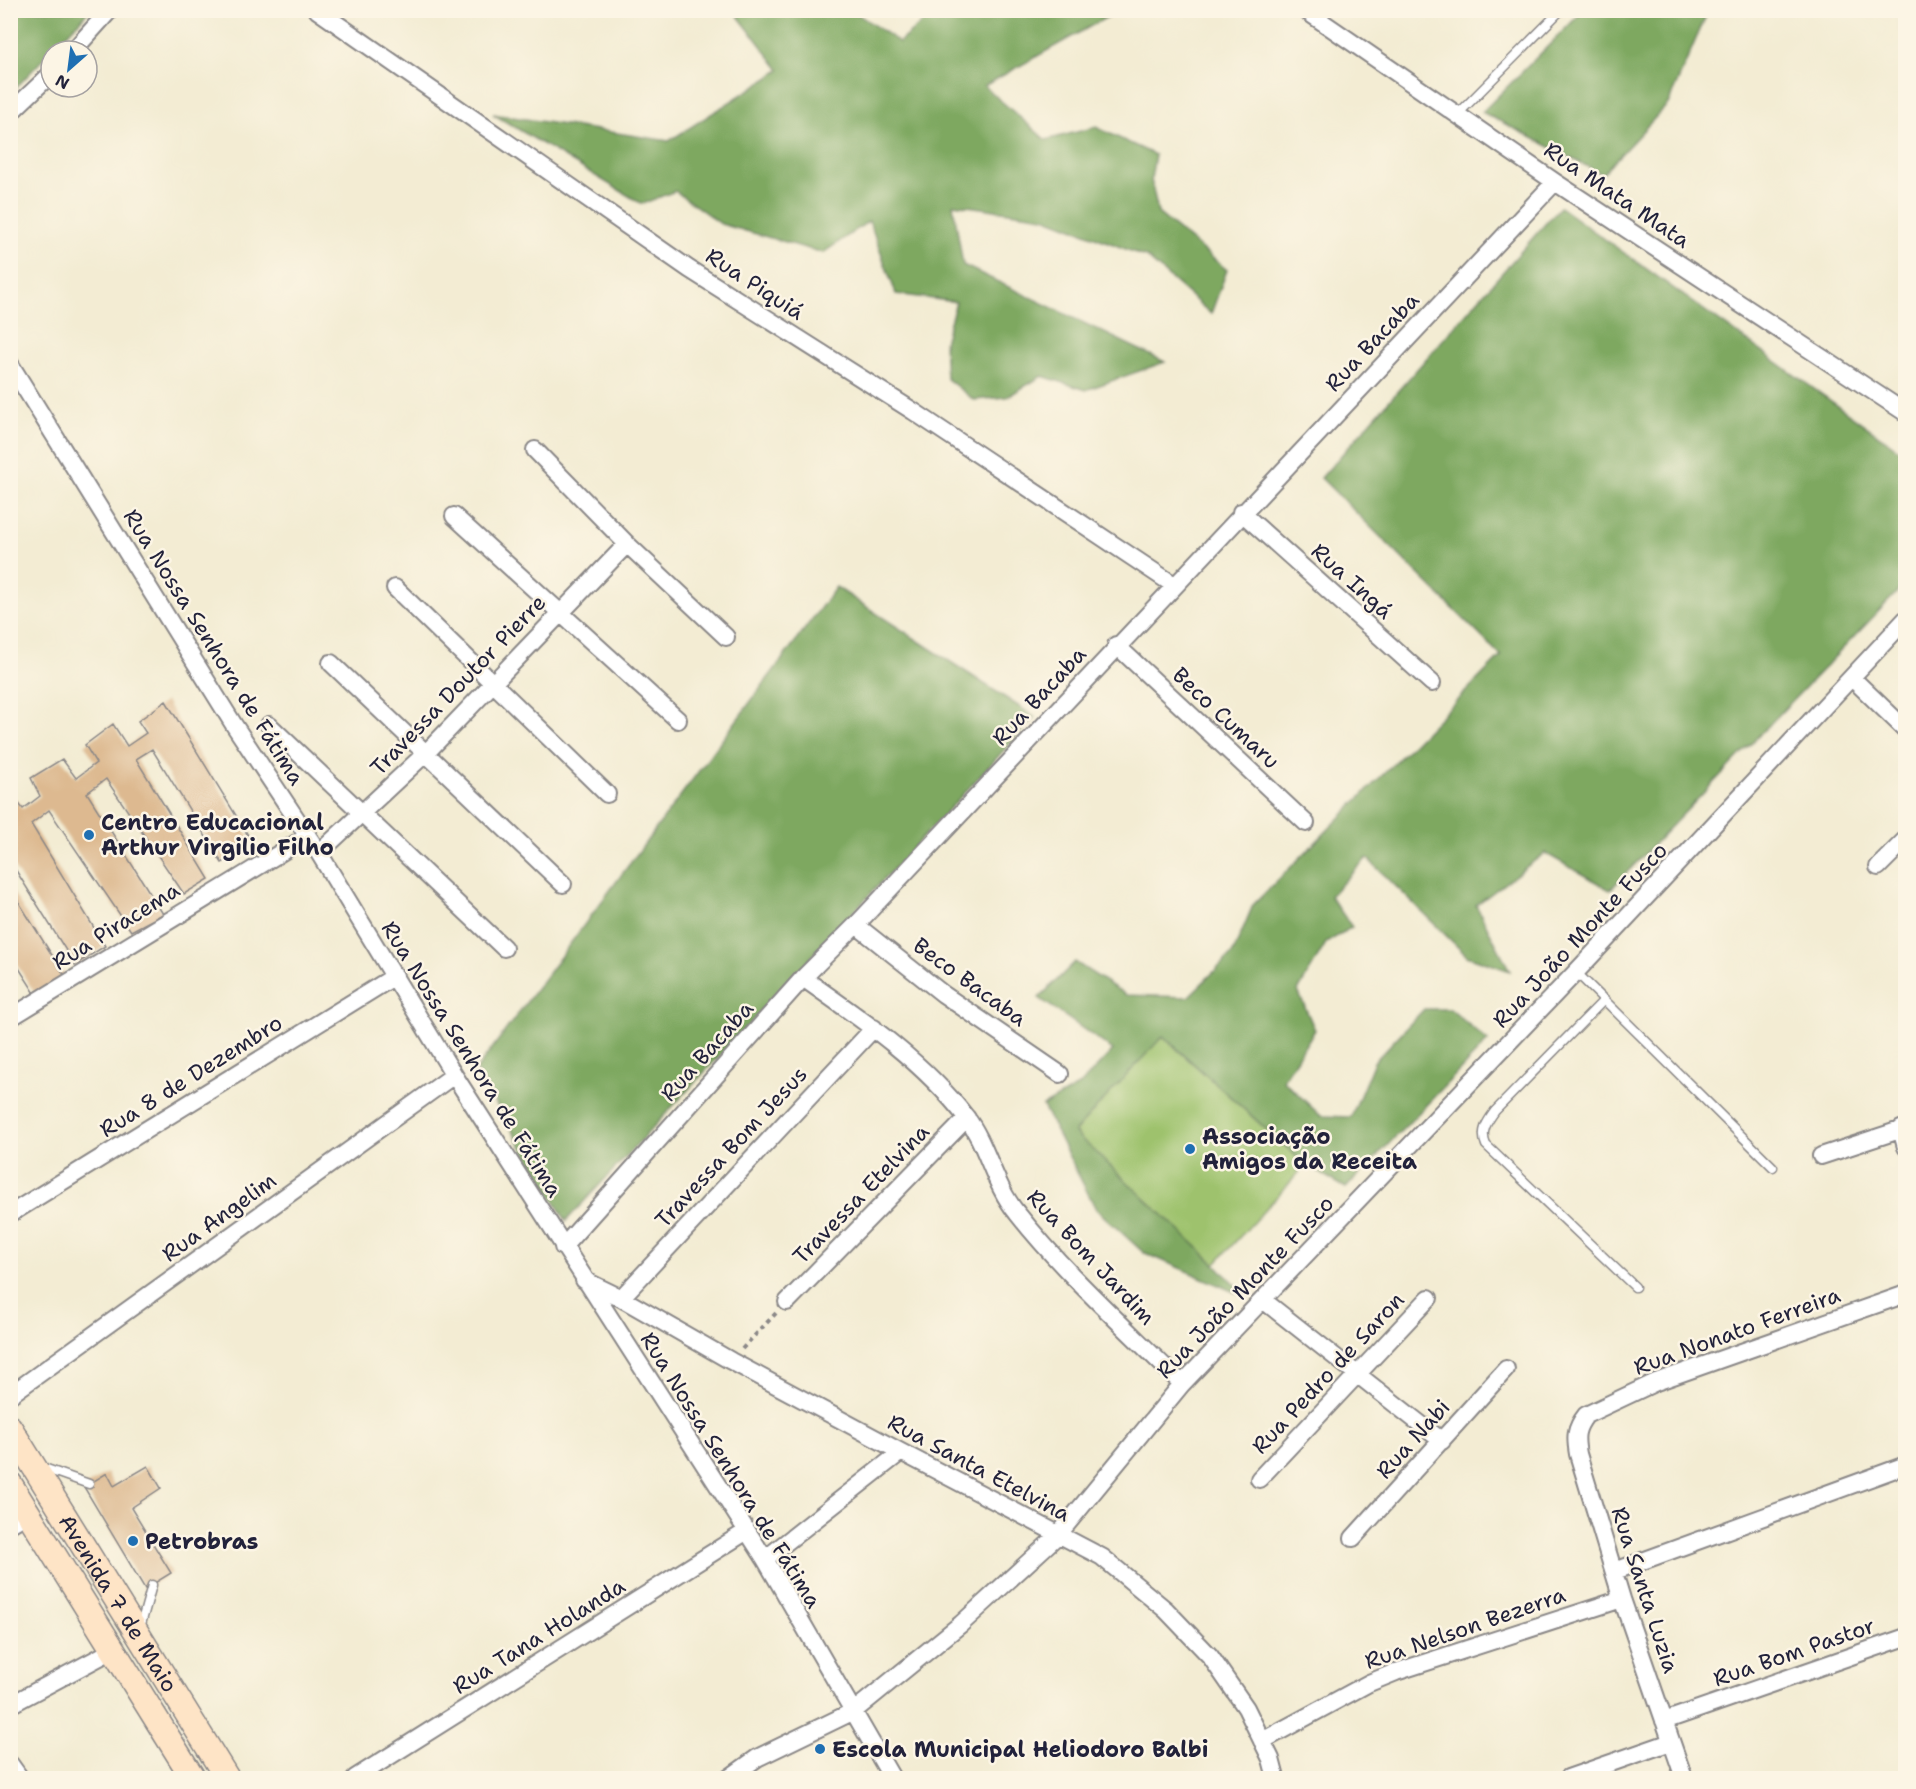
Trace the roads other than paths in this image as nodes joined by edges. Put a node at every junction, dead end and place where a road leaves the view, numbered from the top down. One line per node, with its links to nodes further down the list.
1 (110, 10): 5 (street)
2 (317, 10): 16 (street, Rua Piquiá)
3 (1305, 10): 8 (street, Rua Mata Mata)
4 (1561, 10): 8 (lane)
5 (84, 39)
6 (39, 85): 7 (street)
7 (10, 113)
8 (1458, 114): 9 (street, Rua Mata Mata)
9 (1555, 182): 11 (street, Rua Mata Mata); 13 (street, Rua Bacaba)
10 (10, 364): 33 (street, Rua Nossa Senhora de Fátima)
11 (1905, 412)
12 (535, 450): 15 (street)
13 (1241, 512): 16 (street, Rua Bacaba); 25 (street, Rua Ingá)
14 (454, 516): 18 (street)
15 (627, 544): 18 (street, Travessa Doutor Pierre); 20 (street)
16 (1174, 585): 21 (street, Rua Bacaba)
17 (396, 588): 24 (street)
18 (560, 614): 24 (street, Travessa Doutor Pierre); 26 (street)
19 (1905, 619): 23 (street, Rua João Monte Fusco)
20 (726, 637)
21 (1116, 645): 32 (street, Beco Cumaru); 38 (street, Rua Bacaba)
22 (331, 663): 29 (street)
23 (1852, 678): 28 (street); 40 (street, Rua João Monte Fusco)
24 (493, 682): 29 (street, Travessa Doutor Pierre); 30 (street)
25 (1432, 683)
26 (678, 720)
27 (269, 725): 31 (street)
28 (1905, 730)
29 (426, 752): 31 (street, Travessa Doutor Pierre); 37 (street)
30 (607, 794)
31 (362, 815): 35 (street, Travessa Doutor Pierre); 39 (street)
32 (1306, 823)
33 (308, 836): 35 (street, Rua Nossa Senhora de Fátima); 44 (street, Rua Piracema)
34 (1905, 839): 36 (street)
35 (319, 853): 41 (street, Rua Nossa Senhora de Fátima)
36 (1878, 867)
37 (563, 884)
38 (856, 925): 42 (street, Rua Bacaba); 46 (street, Beco Bacaba)
39 (504, 948)
40 (1576, 972): 43 (lane); 60 (street, Rua João Monte Fusco)
41 (395, 976): 47 (street, Rua Nossa Senhora de Fátima); 53 (street, Rua 8 de Dezembro)
42 (803, 978): 45 (street, Rua Bom Jardim); 54 (street, Rua Bacaba)
43 (1604, 1000): 52 (lane); 56 (lane)
44 (10, 1018)
45 (874, 1028): 48 (street, Rua Bom Jardim); 58 (street, Travessa Bom Jesus)
46 (1060, 1074)
47 (454, 1075): 54 (street, Rua Nossa Senhora de Fátima); 65 (street, Rua Angelim)
48 (967, 1118): 61 (street, Travessa Etelvina); 64 (street, Rua Bom Jardim)
49 (1903, 1129): 50 (street); 51 (street)
50 (1905, 1147)
51 (1821, 1156)
52 (1773, 1167)
53 (10, 1214)
54 (563, 1247): 55 (street, Rua Nossa Senhora de Fátima)
55 (583, 1280): 58 (street, Rua Santa Etelvina); 76 (street, Rua Nossa Senhora de Fátima)
56 (1635, 1287)
57 (1905, 1294): 66 (street, Rua Nonato Ferreira)
58 (621, 1298): 69 (street, Rua Santa Etelvina)
59 (1429, 1298): 63 (street, Rua Pedro de Saron)
60 (1263, 1300): 63 (street); 64 (street, Rua João Monte Fusco)
61 (787, 1302)
62 (1506, 1369): 68 (street, Rua Nabi)
63 (1355, 1374): 68 (street); 72 (street, Rua Pedro de Saron)
64 (1182, 1384): 77 (street, Rua João Monte Fusco)
65 (10, 1395)
66 (1586, 1415): 80 (street, Rua Santa Luzia)
67 (10, 1428): 70 (main road, Avenida 7 de Maio)
68 (1442, 1441): 78 (street, Rua Nabi)
69 (901, 1452): 77 (street, Rua Santa Etelvina); 79 (street)
70 (33, 1463): 74 (lane); 83 (main road, Avenida 7 de Maio)
71 (1905, 1466): 80 (street)
72 (1259, 1479)
73 (10, 1484): 75 (main road, Avenida 7 de Maio)
74 (89, 1484)
75 (20, 1519): 85 (main road, Avenida 7 de Maio)
76 (747, 1531): 79 (street, Rua Nossa Senhora de Fátima); 95 (street, Rua Tana Holanda)
77 (1058, 1535): 87 (street, Rua João Monte Fusco); 89 (street, Rua Santa Etelvina)
78 (1353, 1538)
79 (765, 1560): 87 (street, Rua Nossa Senhora de Fátima)
80 (1615, 1571): 82 (street, Rua Santa Luzia)
81 (152, 1585): 83 (lane)
82 (1622, 1599): 88 (street, Rua Santa Luzia); 89 (street, Rua Nelson Bezerra)
83 (138, 1634): 94 (main road, Avenida 7 de Maio)
84 (1905, 1637): 88 (street, Rua Bom Pastor)
85 (113, 1650): 86 (street); 93 (main road, Avenida 7 de Maio)
86 (10, 1705)
87 (854, 1711): 96 (street, Rua João Monte Fusco); 97 (street, Rua Nossa Senhora de Fátima)
88 (1664, 1721): 90 (street, Rua Santa Luzia)
89 (1262, 1741): 98 (street, Rua Santa Etelvina)
90 (1671, 1742): 99 (street); 100 (street, Rua Santa Luzia)
91 (10, 1764): 92 (street)
92 (20, 1779)
93 (194, 1779)
94 (227, 1779)
95 (355, 1779)
96 (729, 1779)
97 (892, 1779)
98 (1276, 1779)
99 (1568, 1779)
100 (1684, 1779)

